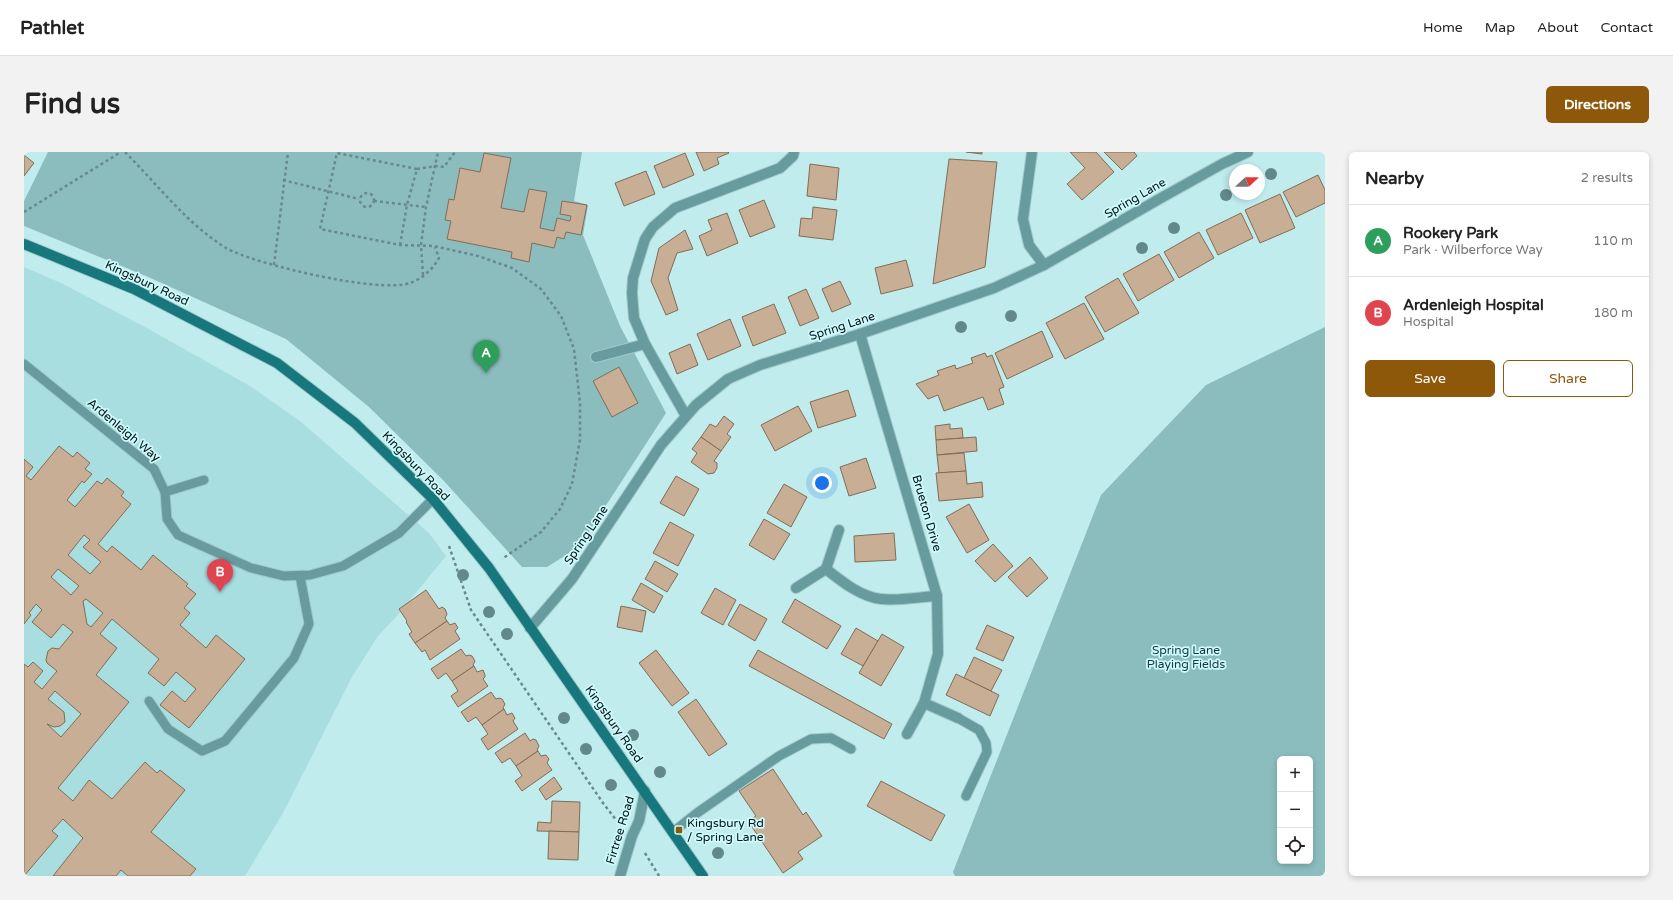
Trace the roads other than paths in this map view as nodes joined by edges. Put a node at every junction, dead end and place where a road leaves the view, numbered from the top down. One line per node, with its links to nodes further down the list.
1 (794, 152): 7 (street)
2 (1032, 152): 5 (street)
3 (1248, 152): 5 (street, Spring Lane)
4 (24, 244): 13 (street, Kingsbury Road)
5 (1044, 265): 6 (street, Spring Lane)
6 (860, 334): 10 (street, Spring Lane); 18 (street, Brueton Drive)
7 (644, 344): 8 (street); 10 (street)
8 (596, 357)
9 (24, 364): 12 (lane, Ardenleigh Way)
10 (686, 416): 19 (street, Spring Lane)
11 (204, 480): 12 (lane)
12 (165, 492): 16 (lane, Ardenleigh Way)
13 (433, 499): 16 (lane, Ardenleigh Way); 19 (street, Kingsbury Road)
14 (839, 530): 15 (street)
15 (826, 569): 17 (street); 18 (street)
16 (300, 576): 20 (lane)
17 (796, 588)
18 (937, 596): 21 (street, Brueton Drive)
19 (530, 628): 25 (street, Kingsbury Road)
20 (149, 701)
21 (924, 703): 22 (street); 23 (street, Brueton Drive)
22 (958, 718): 26 (lane)
23 (906, 734)
24 (851, 749): 27 (lane)
25 (645, 791): 27 (street, Kingsbury Road); 28 (street, Firtree Road)
26 (966, 796)
27 (673, 832): 29 (street, Kingsbury Road)
28 (620, 876)
29 (703, 876)

